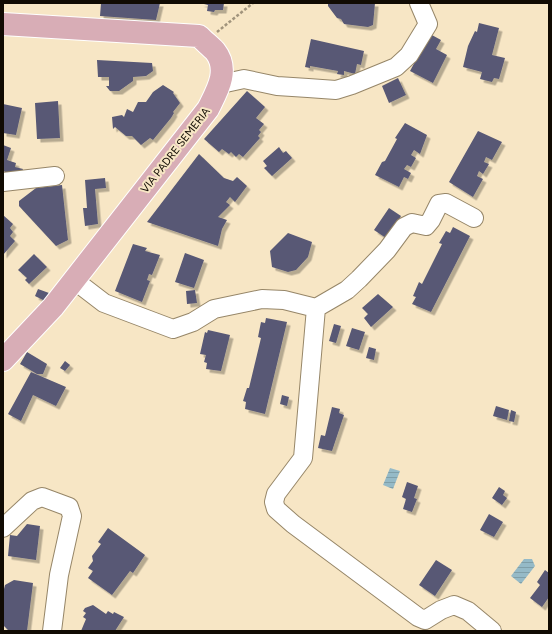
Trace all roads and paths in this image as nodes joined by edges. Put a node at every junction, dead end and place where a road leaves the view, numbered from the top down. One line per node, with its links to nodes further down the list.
1 (252, 3): 4 (path)
2 (419, 3): 5 (street)
3 (3, 24): 5 (main road, VIA PADRE SEMERIA)
4 (213, 35)
5 (221, 84): 9 (main road, VIA PADRE SEMERIA)
6 (55, 176): 7 (street)
7 (3, 182)
8 (474, 218): 10 (street)
9 (74, 280): 10 (street); 11 (main road, VIA PADRE SEMERIA)
10 (316, 308): 14 (street)
11 (3, 360)
12 (3, 528): 13 (street)
13 (52, 631)
14 (492, 631)

